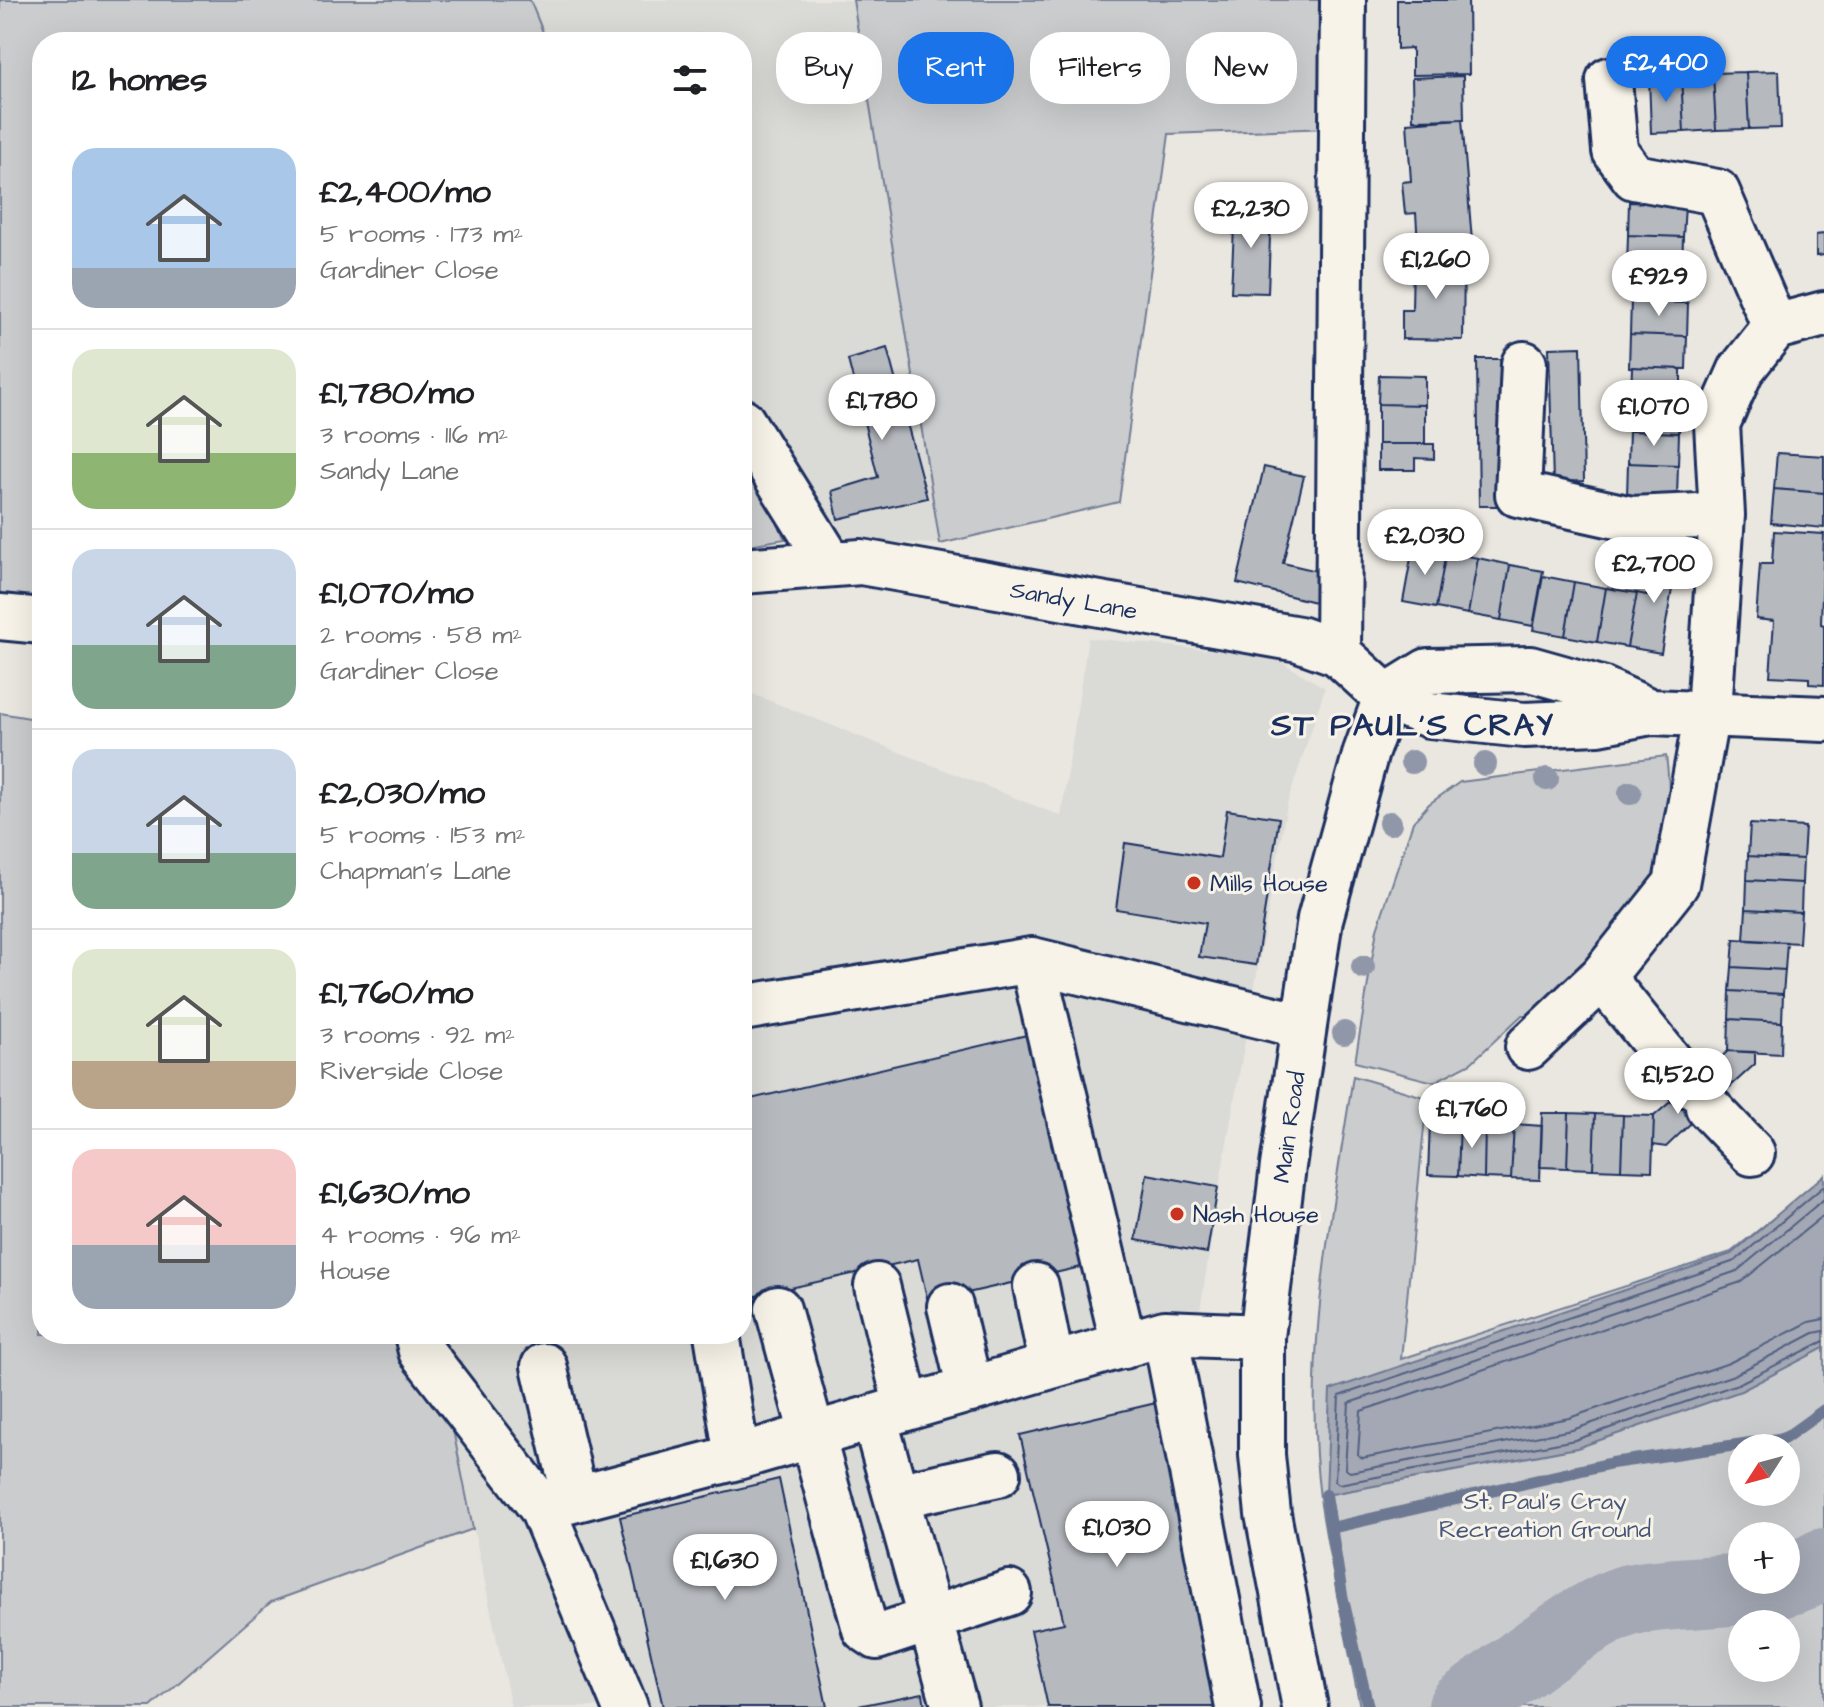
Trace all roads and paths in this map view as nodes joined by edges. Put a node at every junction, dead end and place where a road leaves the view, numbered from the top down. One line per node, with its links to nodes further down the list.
1 (1343, 0): 12 (street)
2 (1609, 80): 4 (street)
3 (1824, 314): 4 (street)
4 (1775, 327): 7 (street)
5 (1524, 364): 7 (street)
6 (752, 437): 8 (street)
7 (1722, 515): 14 (street)
8 (831, 564): 9 (street, Sandy Lane); 12 (street, Sandy Lane)
9 (752, 570)
10 (0, 617): 11 (street)
11 (32, 620)
12 (1338, 653): 13 (street, Sandy Lane)
13 (1386, 697): 14 (street); 19 (street, Main Road)
14 (1707, 713): 15 (street); 17 (street)
15 (1824, 719)
16 (1032, 960): 18 (street); 19 (street); 30 (street)
17 (1602, 977): 20 (street); 21 (street)
18 (752, 1006)
19 (1303, 1026): 27 (street, Main Road)
20 (1528, 1047)
21 (1752, 1153)
22 (877, 1286): 34 (street)
23 (1036, 1286): 32 (street)
24 (950, 1306): 33 (street)
25 (778, 1309): 35 (street)
26 (1165, 1333): 27 (street); 30 (street); 44 (street)
27 (1262, 1337): 45 (street, Main Road)
28 (419, 1344): 39 (street)
29 (719, 1344): 36 (street)
30 (1124, 1346): 32 (street)
31 (544, 1366): 39 (street)
32 (1052, 1366): 33 (street)
33 (970, 1390): 34 (street)
34 (891, 1412): 35 (street); 38 (street)
35 (811, 1435): 36 (street); 41 (street)
36 (737, 1457): 39 (street)
37 (998, 1474): 38 (street)
38 (896, 1496): 41 (street)
39 (558, 1504): 42 (street)
40 (1009, 1593): 41 (street)
41 (931, 1621): 43 (street)
42 (625, 1707)
43 (955, 1707)
44 (1238, 1707)
45 (1305, 1707)

